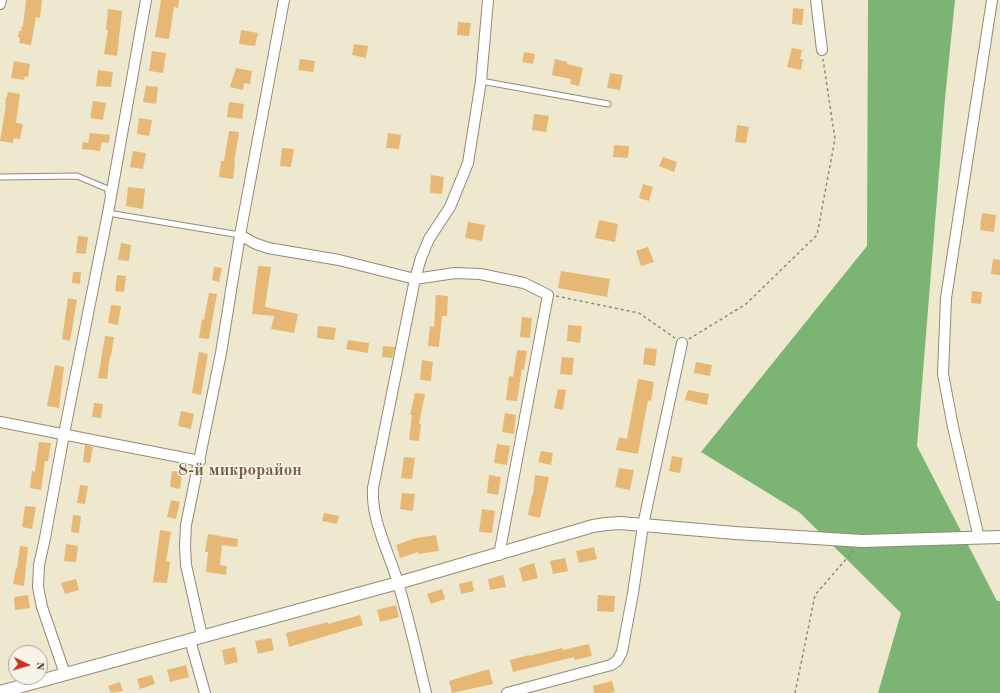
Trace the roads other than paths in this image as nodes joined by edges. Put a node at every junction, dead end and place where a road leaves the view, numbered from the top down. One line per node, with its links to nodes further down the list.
1 (1, 0): 7 (street)
2 (146, 0): 12 (street)
3 (284, 0): 13 (street)
4 (488, 0): 9 (street)
5 (816, 0): 8 (street)
6 (992, 0): 21 (street)
7 (0, 4)
8 (822, 50)
9 (481, 81): 10 (lane); 14 (street)
10 (608, 104)
11 (0, 178): 12 (lane)
12 (108, 214): 13 (lane); 17 (street)
13 (240, 235): 14 (street); 18 (street)
14 (415, 279): 22 (street); 23 (street)
15 (682, 344): 19 (street)
16 (0, 422): 17 (street)
17 (64, 434): 18 (street); 25 (street)
18 (200, 461): 24 (street)
19 (643, 525): 21 (street); 22 (street); 29 (street)
20 (1000, 537): 21 (street)
21 (979, 538)
22 (499, 554): 23 (street)
23 (398, 583): 24 (street); 28 (street)
24 (196, 638): 25 (street); 27 (street)
25 (66, 674): 26 (street)
26 (0, 692)
27 (205, 693)
28 (426, 693)
29 (507, 693)

